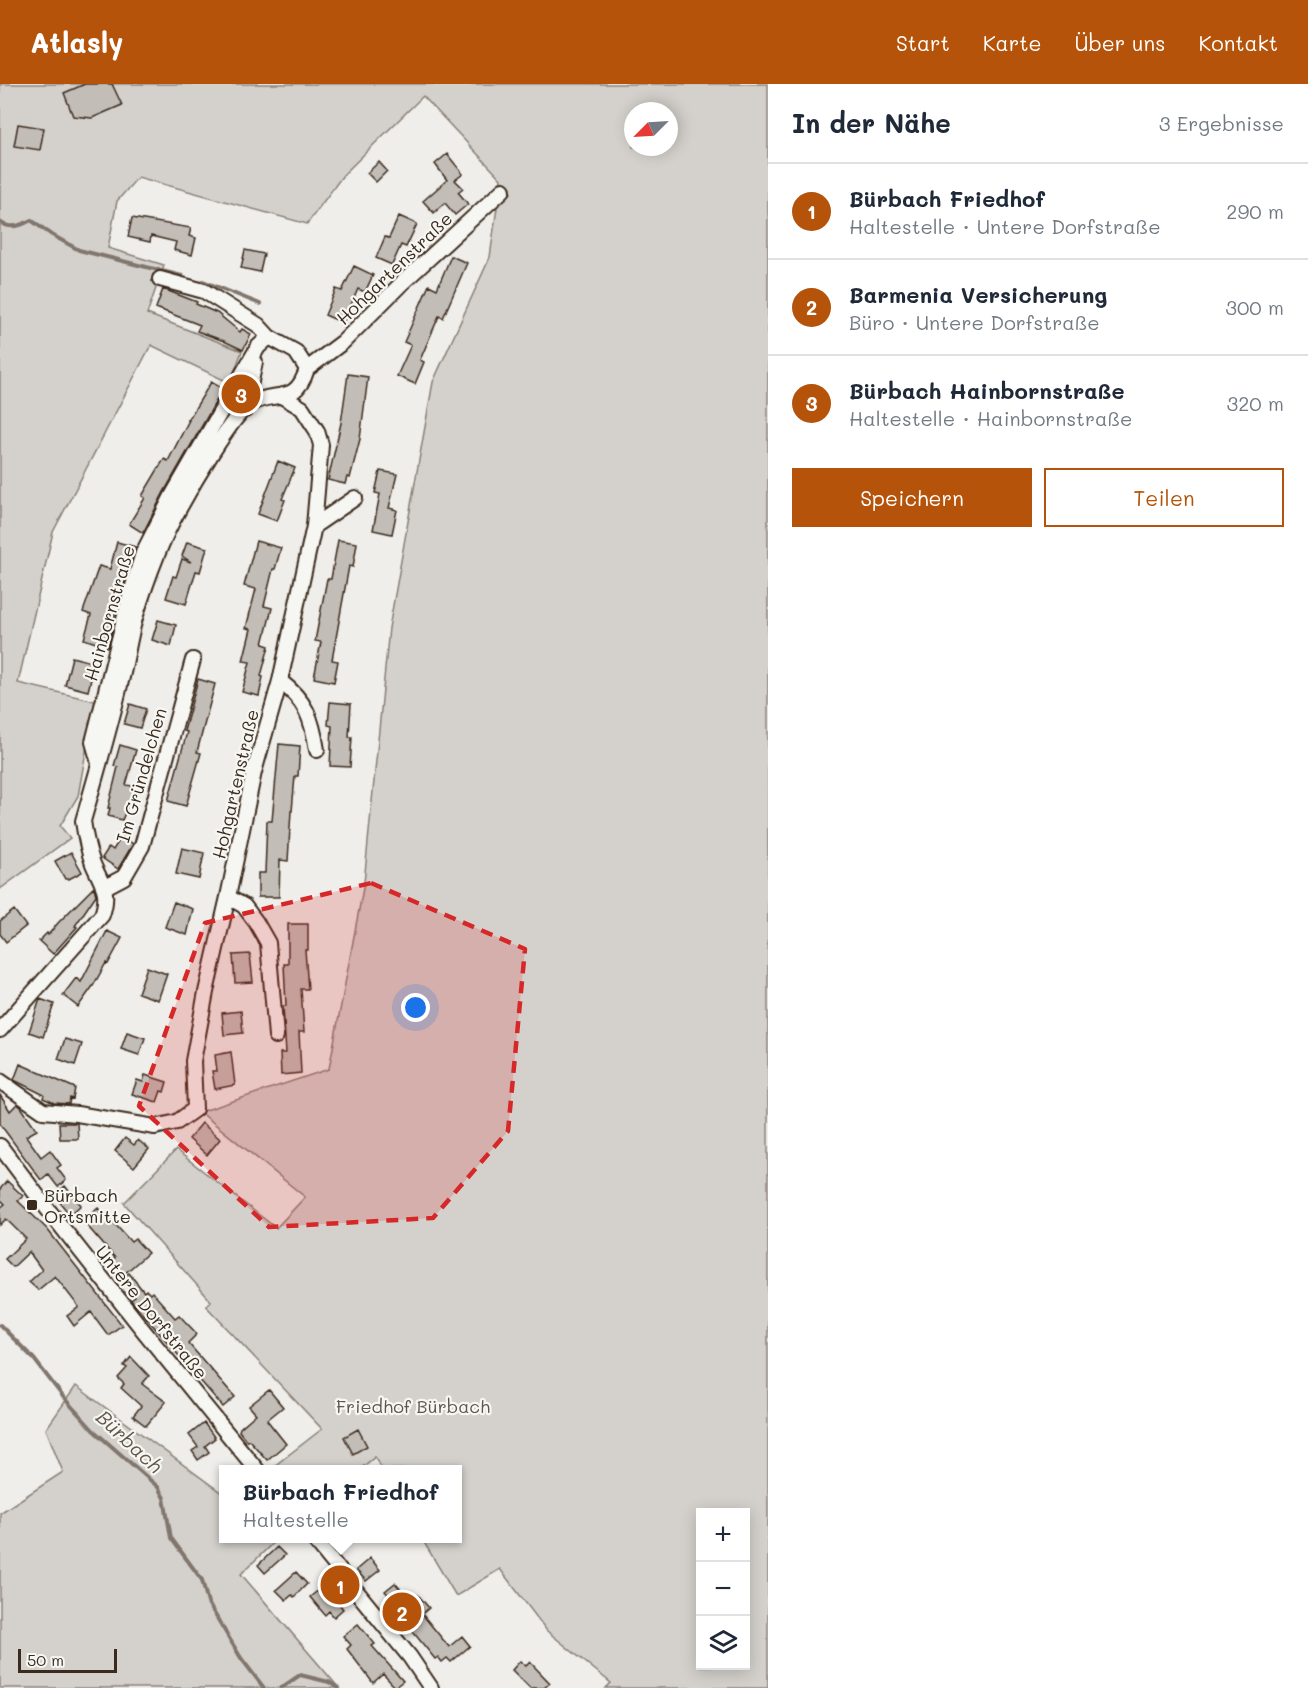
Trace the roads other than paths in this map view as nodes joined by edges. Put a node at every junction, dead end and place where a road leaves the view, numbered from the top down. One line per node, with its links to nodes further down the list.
1 (502, 190): 5 (street, Hohgartenstraße)
2 (160, 279): 3 (street)
3 (269, 337): 4 (street, Hainbornstraße); 5 (street)
4 (255, 354): 7 (street, Hainbornstraße); 13 (street, Hainbornstraße)
5 (307, 369): 6 (street)
6 (283, 397): 7 (street, Hainbornstraße); 9 (street, Hohgartenstraße)
7 (244, 410): 13 (street, Hainbornstraße)
8 (355, 498): 9 (street)
9 (314, 526): 11 (street, Hohgartenstraße)
10 (192, 660): 14 (street, Im Gründelchen)
11 (280, 681): 12 (street); 15 (street, Hohgartenstraße)
12 (317, 750)
13 (100, 764): 14 (street, Hainbornstraße)
14 (105, 888): 16 (street)
15 (228, 897): 17 (street); 18 (street, Hohgartenstraße)
16 (0, 1030)
17 (276, 1036)
18 (0, 1081)
19 (0, 1146): 20 (street, Untere Dorfstraße)
20 (253, 1465)
21 (316, 1543): 22 (street)
22 (431, 1688)

